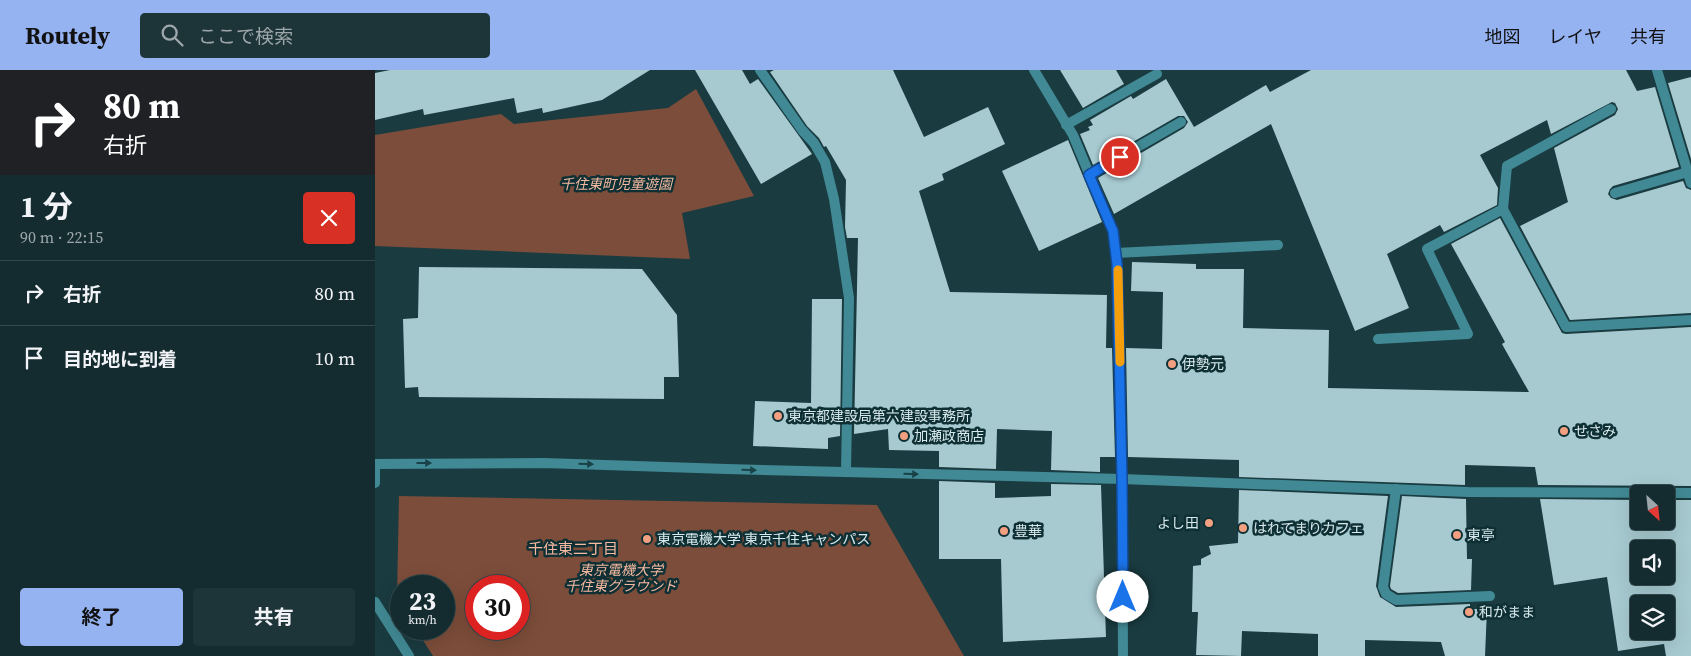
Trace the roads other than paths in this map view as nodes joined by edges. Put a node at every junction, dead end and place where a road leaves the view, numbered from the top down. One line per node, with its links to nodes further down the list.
1 (760, 70): 18 (street)
2 (1034, 70): 7 (street)
3 (1658, 70): 8 (street)
4 (1157, 74): 7 (street)
5 (1611, 109): 12 (street)
6 (1181, 122): 9 (street)
7 (1067, 125): 9 (street)
8 (1688, 172): 10 (street); 11 (street)
9 (1089, 175): 14 (street)
10 (1691, 183)
11 (1615, 193)
12 (1503, 209): 15 (street); 16 (street)
13 (1278, 245): 14 (street)
14 (1116, 253): 19 (street)
15 (1691, 320)
16 (1378, 339)
17 (375, 464): 18 (street, one-way to 18); 20 (street)
18 (845, 472): 19 (street, one-way to 19)
19 (1122, 479): 21 (street); 26 (street)
20 (375, 483)
21 (1396, 489): 22 (street); 23 (street)
22 (1691, 493)
23 (1490, 596)
24 (375, 602): 25 (street)
25 (409, 656)
26 (1123, 656)

